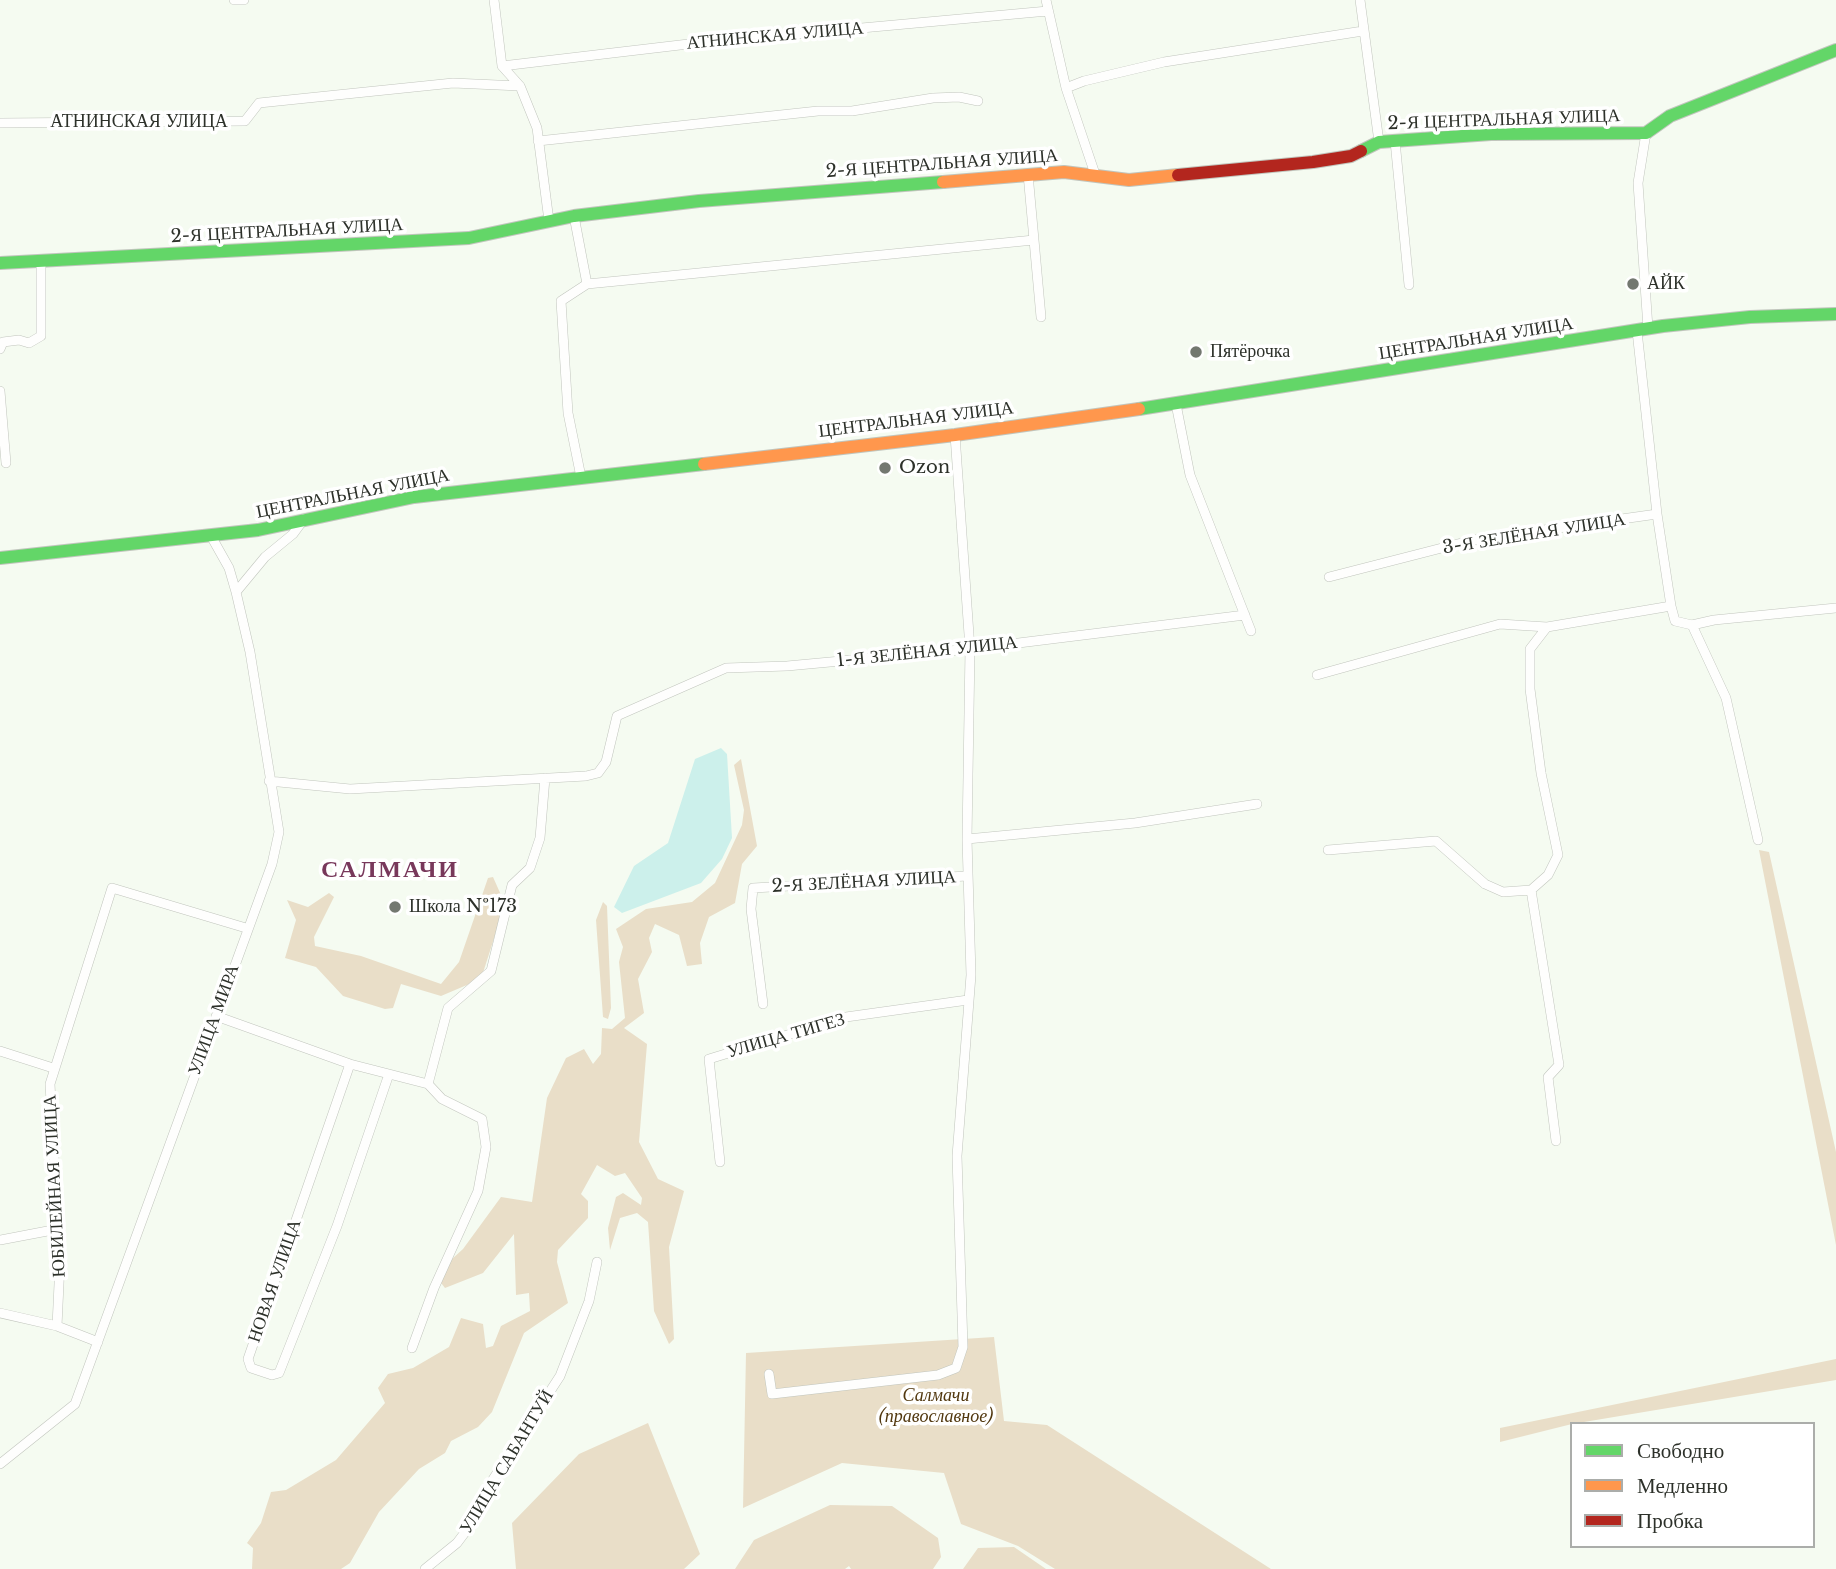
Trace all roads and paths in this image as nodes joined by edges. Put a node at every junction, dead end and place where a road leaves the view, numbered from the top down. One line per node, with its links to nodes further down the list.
1 (234, 0): 2 (street)
2 (244, 0)
3 (494, 0): 9 (street)
4 (1046, 0): 6 (street)
5 (1360, 0): 7 (street)
6 (1048, 11): 9 (street, АТНИНСКАЯ УЛИЦА); 11 (street)
7 (1363, 31): 11 (street); 17 (street)
8 (1836, 50): 14 (street, 2-Я ЦЕНТРАЛЬНАЯ УЛИЦА)
9 (502, 66): 10 (street)
10 (520, 86): 13 (street, АТНИНСКАЯ УЛИЦА); 15 (street)
11 (1066, 88): 19 (street)
12 (978, 101): 15 (street)
13 (0, 123)
14 (1646, 133): 16 (street, 2-Я ЦЕНТРАЛЬНАЯ УЛИЦА); 29 (street)
15 (538, 141): 21 (street)
16 (1395, 141): 17 (street, 2-Я ЦЕНТРАЛЬНАЯ УЛИЦА); 26 (street)
17 (1379, 142): 19 (street, 2-Я ЦЕНТРАЛЬНАЯ УЛИЦА)
18 (1028, 174): 19 (street, 2-Я ЦЕНТРАЛЬНАЯ УЛИЦА); 20 (street, 2-Я ЦЕНТРАЛЬНАЯ УЛИЦА); 22 (street)
19 (1096, 177)
20 (574, 216): 21 (street, 2-Я ЦЕНТРАЛЬНАЯ УЛИЦА); 25 (street)
21 (549, 221): 23 (street, 2-Я ЦЕНТРАЛЬНАЯ УЛИЦА)
22 (1034, 240): 25 (street); 28 (street)
23 (41, 261): 24 (street, 2-Я ЦЕНТРАЛЬНАЯ УЛИЦА); 30 (street)
24 (0, 263)
25 (587, 284): 35 (street)
26 (1409, 285)
27 (1836, 314): 29 (street, ЦЕНТРАЛЬНАЯ УЛИЦА)
28 (1041, 317)
29 (1643, 330): 32 (street, ЦЕНТРАЛЬНАЯ УЛИЦА); 36 (street)
30 (0, 349)
31 (0, 391): 34 (street)
32 (1176, 404): 33 (street, ЦЕНТРАЛЬНАЯ УЛИЦА); 44 (street)
33 (955, 435): 35 (street, ЦЕНТРАЛЬНАЯ УЛИЦА); 48 (street)
34 (6, 463)
35 (581, 477): 37 (street, ЦЕНТРАЛЬНАЯ УЛИЦА)
36 (1657, 514): 40 (street, 3-Я ЗЕЛЁНАЯ УЛИЦА); 42 (street)
37 (304, 518): 38 (street, ЦЕНТРАЛЬНАЯ УЛИЦА); 41 (street)
38 (211, 536): 39 (street, ЦЕНТРАЛЬНАЯ УЛИЦА); 41 (street, УЛИЦА МИРА)
39 (0, 558)
40 (1329, 578)
41 (236, 592): 51 (street, УЛИЦА МИРА)
42 (1671, 606): 45 (street); 46 (street)
43 (1836, 608): 45 (street)
44 (1245, 615): 47 (street); 48 (street, 1-Я ЗЕЛЁНАЯ УЛИЦА)
45 (1692, 625): 54 (street)
46 (1547, 627): 49 (street); 57 (street)
47 (1251, 631)
48 (970, 649): 50 (street, 1-Я ЗЕЛЁНАЯ УЛИЦА); 53 (street)
49 (1317, 675)
50 (545, 778): 51 (street); 66 (street)
51 (269, 781): 58 (street, УЛИЦА МИРА)
52 (1257, 804): 53 (street)
53 (967, 839): 56 (street)
54 (1758, 840)
55 (1328, 850): 57 (street)
56 (967, 876): 59 (street); 60 (street, 2-Я ЗЕЛЁНАЯ УЛИЦА)
57 (1531, 890): 67 (street)
58 (246, 928): 61 (street, УЛИЦА МИРА); 64 (street, ЮБИЛЕЙНАЯ УЛИЦА)
59 (968, 1000): 68 (street, УЛИЦА ТИГЕЗ); 76 (street)
60 (763, 1004)
61 (216, 1016): 63 (street); 74 (street, УЛИЦА МИРА)
62 (0, 1052): 64 (street)
63 (350, 1064): 65 (street); 65 (street, НОВАЯ УЛИЦА)
64 (53, 1068): 69 (street, ЮБИЛЕЙНАЯ УЛИЦА)
65 (389, 1074): 66 (street)
66 (428, 1084): 75 (street)
67 (1556, 1141)
68 (720, 1162)
69 (58, 1229): 70 (street); 73 (street, ЮБИЛЕЙНАЯ УЛИЦА)
70 (0, 1240)
71 (597, 1262): 78 (street, УЛИЦА САБАНТУЙ)
72 (0, 1313): 73 (street)
73 (57, 1326): 74 (street)
74 (98, 1342): 77 (street, УЛИЦА МИРА)
75 (412, 1348)
76 (769, 1374)
77 (0, 1464)
78 (425, 1569)

